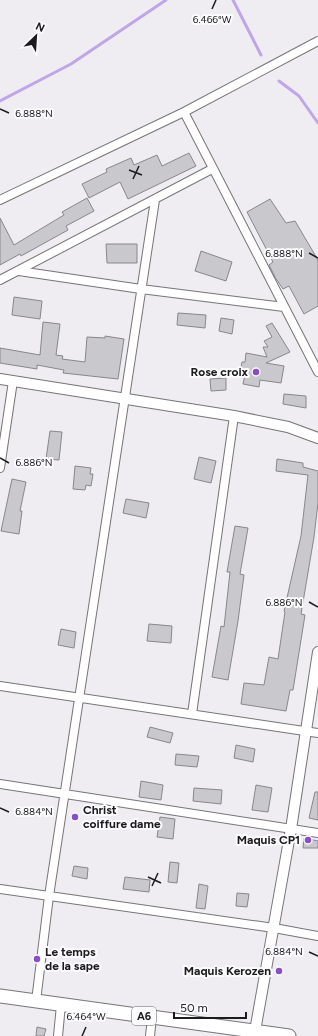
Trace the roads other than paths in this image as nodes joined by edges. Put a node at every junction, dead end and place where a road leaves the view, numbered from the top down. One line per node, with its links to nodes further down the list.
1 (318, 41): 2 (street)
2 (184, 112): 3 (street); 4 (street)
3 (212, 169): 5 (street); 9 (street)
4 (0, 200)
5 (155, 200): 6 (street); 8 (street)
6 (19, 271): 7 (street); 8 (street)
7 (0, 280)
8 (141, 289): 9 (street); 13 (street)
9 (284, 307): 10 (street)
10 (318, 372)
11 (0, 379): 12 (street)
12 (13, 381): 13 (street); 16 (street)
13 (124, 398): 14 (street); 19 (street)
14 (234, 416): 15 (street); 20 (street)
15 (318, 438)
16 (0, 468)
17 (318, 652): 21 (street)
18 (0, 686): 19 (street)
19 (79, 698): 20 (street); 24 (street)
20 (192, 714): 21 (street)
21 (306, 732): 22 (street); 25 (street)
22 (318, 734)
23 (0, 784): 24 (street)
24 (65, 795): 25 (street); 28 (street)
25 (291, 829): 26 (street); 29 (street)
26 (318, 834)
27 (0, 889): 28 (street)
28 (49, 896): 29 (street); 32 (street)
29 (274, 928): 30 (street); 35 (street)
30 (318, 936)
31 (0, 996): 32 (highway, A6)
32 (36, 1001): 33 (highway, A6)
33 (61, 1004): 34 (highway, A6); 36 (street)
34 (152, 1017): 35 (highway, A6); 37 (street)
35 (254, 1034): 38 (highway, A6)
36 (58, 1036)
37 (150, 1036)
38 (289, 1036)

